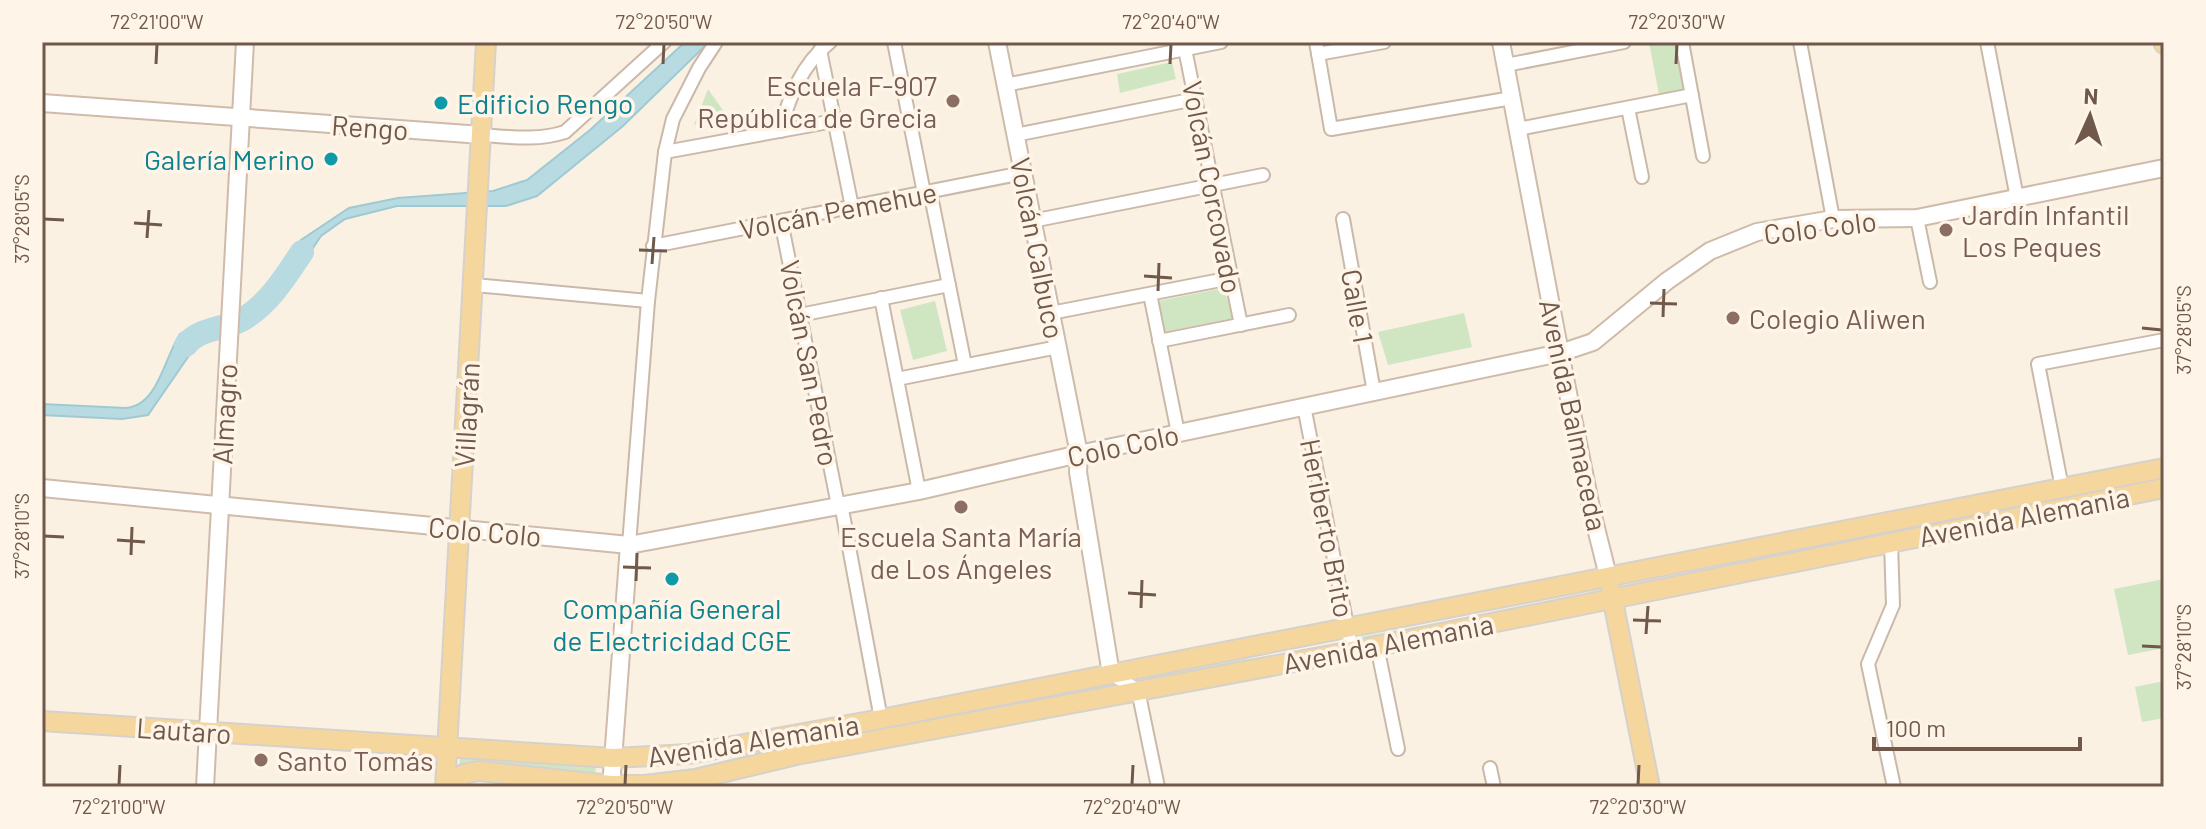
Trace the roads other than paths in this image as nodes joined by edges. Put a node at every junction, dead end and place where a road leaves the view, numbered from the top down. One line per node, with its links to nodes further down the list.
1 (245, 42): 24 (street, Almagro)
2 (486, 42): 28 (main road, Villagrán)
3 (664, 42): 28 (street, Rengo)
4 (894, 42): 37 (street)
5 (997, 42): 18 (street, Volcán Calbuco)
6 (1221, 42): 16 (street)
7 (1384, 42): 15 (street)
8 (1501, 42): 17 (street, Avenida Balmaceda)
9 (1624, 42): 17 (street)
10 (1682, 42): 19 (street)
11 (1800, 42): 42 (street)
12 (1987, 42): 38 (street)
13 (708, 46): 30 (street)
14 (825, 46): 25 (street); 27 (street)
15 (1317, 48): 20 (street)
16 (1185, 49): 18 (street); 21 (street, Volcán Corcovado)
17 (1506, 65): 20 (street, Avenida Balmaceda)
18 (1005, 85): 29 (street, Volcán Calbuco)
19 (1692, 95): 23 (street); 31 (street)
20 (1512, 98): 26 (street, Avenida Balmaceda)
21 (1195, 99): 29 (street); 36 (street, Volcán Corcovado)
22 (42, 103): 24 (street, Rengo)
23 (1628, 108): 26 (street); 35 (street)
24 (240, 117): 28 (street, Rengo); 73 (street, Almagro)
25 (834, 121): 27 (street); 39 (street)
26 (1518, 129): 60 (street, Avenida Balmaceda)
27 (780, 131): 30 (street)
28 (482, 135): 48 (main road, Villagrán)
29 (1015, 135): 33 (street, Volcán Calbuco)
30 (665, 152): 45 (street)
31 (1703, 156)
32 (2164, 168): 38 (street, Colo Colo)
33 (1023, 173): 37 (street, Volcán Pemehue); 44 (street, Volcán Calbuco)
34 (1263, 175): 36 (street)
35 (1642, 177)
36 (1212, 185): 44 (street); 46 (street, Volcán Corcovado)
37 (927, 192): 39 (street, Volcán Pemehue); 49 (street)
38 (2017, 198): 40 (street, Colo Colo)
39 (852, 207): 43 (street, Volcán Pemehue)
40 (1917, 218): 42 (street, Colo Colo); 47 (street)
41 (1343, 219): 63 (street, Calle 1)
42 (1833, 219): 60 (street, Colo Colo)
43 (781, 221): 45 (street, Volcán Pemehue); 54 (street, Volcán San Pedro)
44 (1032, 221): 53 (street, Volcán Calbuco)
45 (653, 246): 52 (street)
46 (1231, 278): 50 (street); 56 (street, Volcán Corcovado)
47 (1930, 282)
48 (474, 285): 52 (street); 74 (main road, Villagrán)
49 (949, 285): 51 (street); 61 (street)
50 (1150, 294): 53 (street); 58 (street)
51 (881, 298): 54 (street); 62 (street)
52 (648, 301): 76 (street)
53 (1051, 313): 59 (street, Volcán Calbuco)
54 (800, 315): 72 (street, Volcán San Pedro)
55 (1289, 315): 56 (street)
56 (1241, 325): 58 (street)
57 (2164, 340): 69 (street)
58 (1159, 341): 65 (street)
59 (1058, 347): 61 (street); 66 (street, Volcán Calbuco)
60 (1560, 353): 63 (street, Colo Colo); 77 (street, Avenida Balmaceda)
61 (965, 365): 62 (street)
62 (897, 379): 71 (street)
63 (1374, 392): 64 (street, Colo Colo)
64 (1304, 406): 65 (street, Colo Colo); 79 (street, Heriberto Brito)
65 (1178, 433): 66 (street, Colo Colo)
66 (1079, 454): 71 (street, Colo Colo); 82 (street, Volcán Calbuco)
67 (2164, 468): 69 (main road, Avenida Alemania)
68 (42, 488): 73 (street, Colo Colo)
69 (2062, 488): 77 (main road, Avenida Alemania)
70 (2164, 488): 75 (main road, Avenida Alemania)
71 (919, 491): 72 (street, Colo Colo)
72 (839, 505): 76 (street, Colo Colo); 84 (street, Volcán San Pedro)
73 (220, 507): 74 (street, Colo Colo); 86 (street, Almagro)
74 (460, 529): 76 (street, Colo Colo); 87 (main road, Villagrán)
75 (1891, 543): 78 (main road, Avenida Alemania); 97 (street)
76 (629, 545): 89 (street)
77 (1608, 576): 78 (main road, Avenida Balmaceda); 79 (main road, Avenida Alemania)
78 (1613, 599): 80 (main road, Avenida Alemania); 96 (main road, Avenida Balmaceda)
79 (1348, 627): 81 (street, Heriberto Brito); 82 (main road, Avenida Alemania)
80 (1377, 646): 81 (main road, Avenida Alemania); 88 (street)
81 (1352, 651): 83 (main road, Avenida Alemania)
82 (1111, 674): 83 (street); 84 (main road, Avenida Alemania)
83 (1138, 690): 91 (main road, Avenida Alemania); 94 (street)
84 (881, 719): 89 (main road, Avenida Alemania)
85 (42, 721): 86 (main road, Lautaro)
86 (208, 732): 87 (main road, Lautaro); 92 (street, Almagro)
87 (447, 748): 89 (main road, Lautaro); 93 (main road, Villagrán)
88 (1398, 749)
89 (613, 758): 91 (street)
90 (1490, 768): 95 (street)
91 (611, 786): 93 (main road)
92 (205, 787)
93 (447, 787)
94 (1158, 787)
95 (1494, 787)
96 (1650, 787)
97 (1894, 787)

